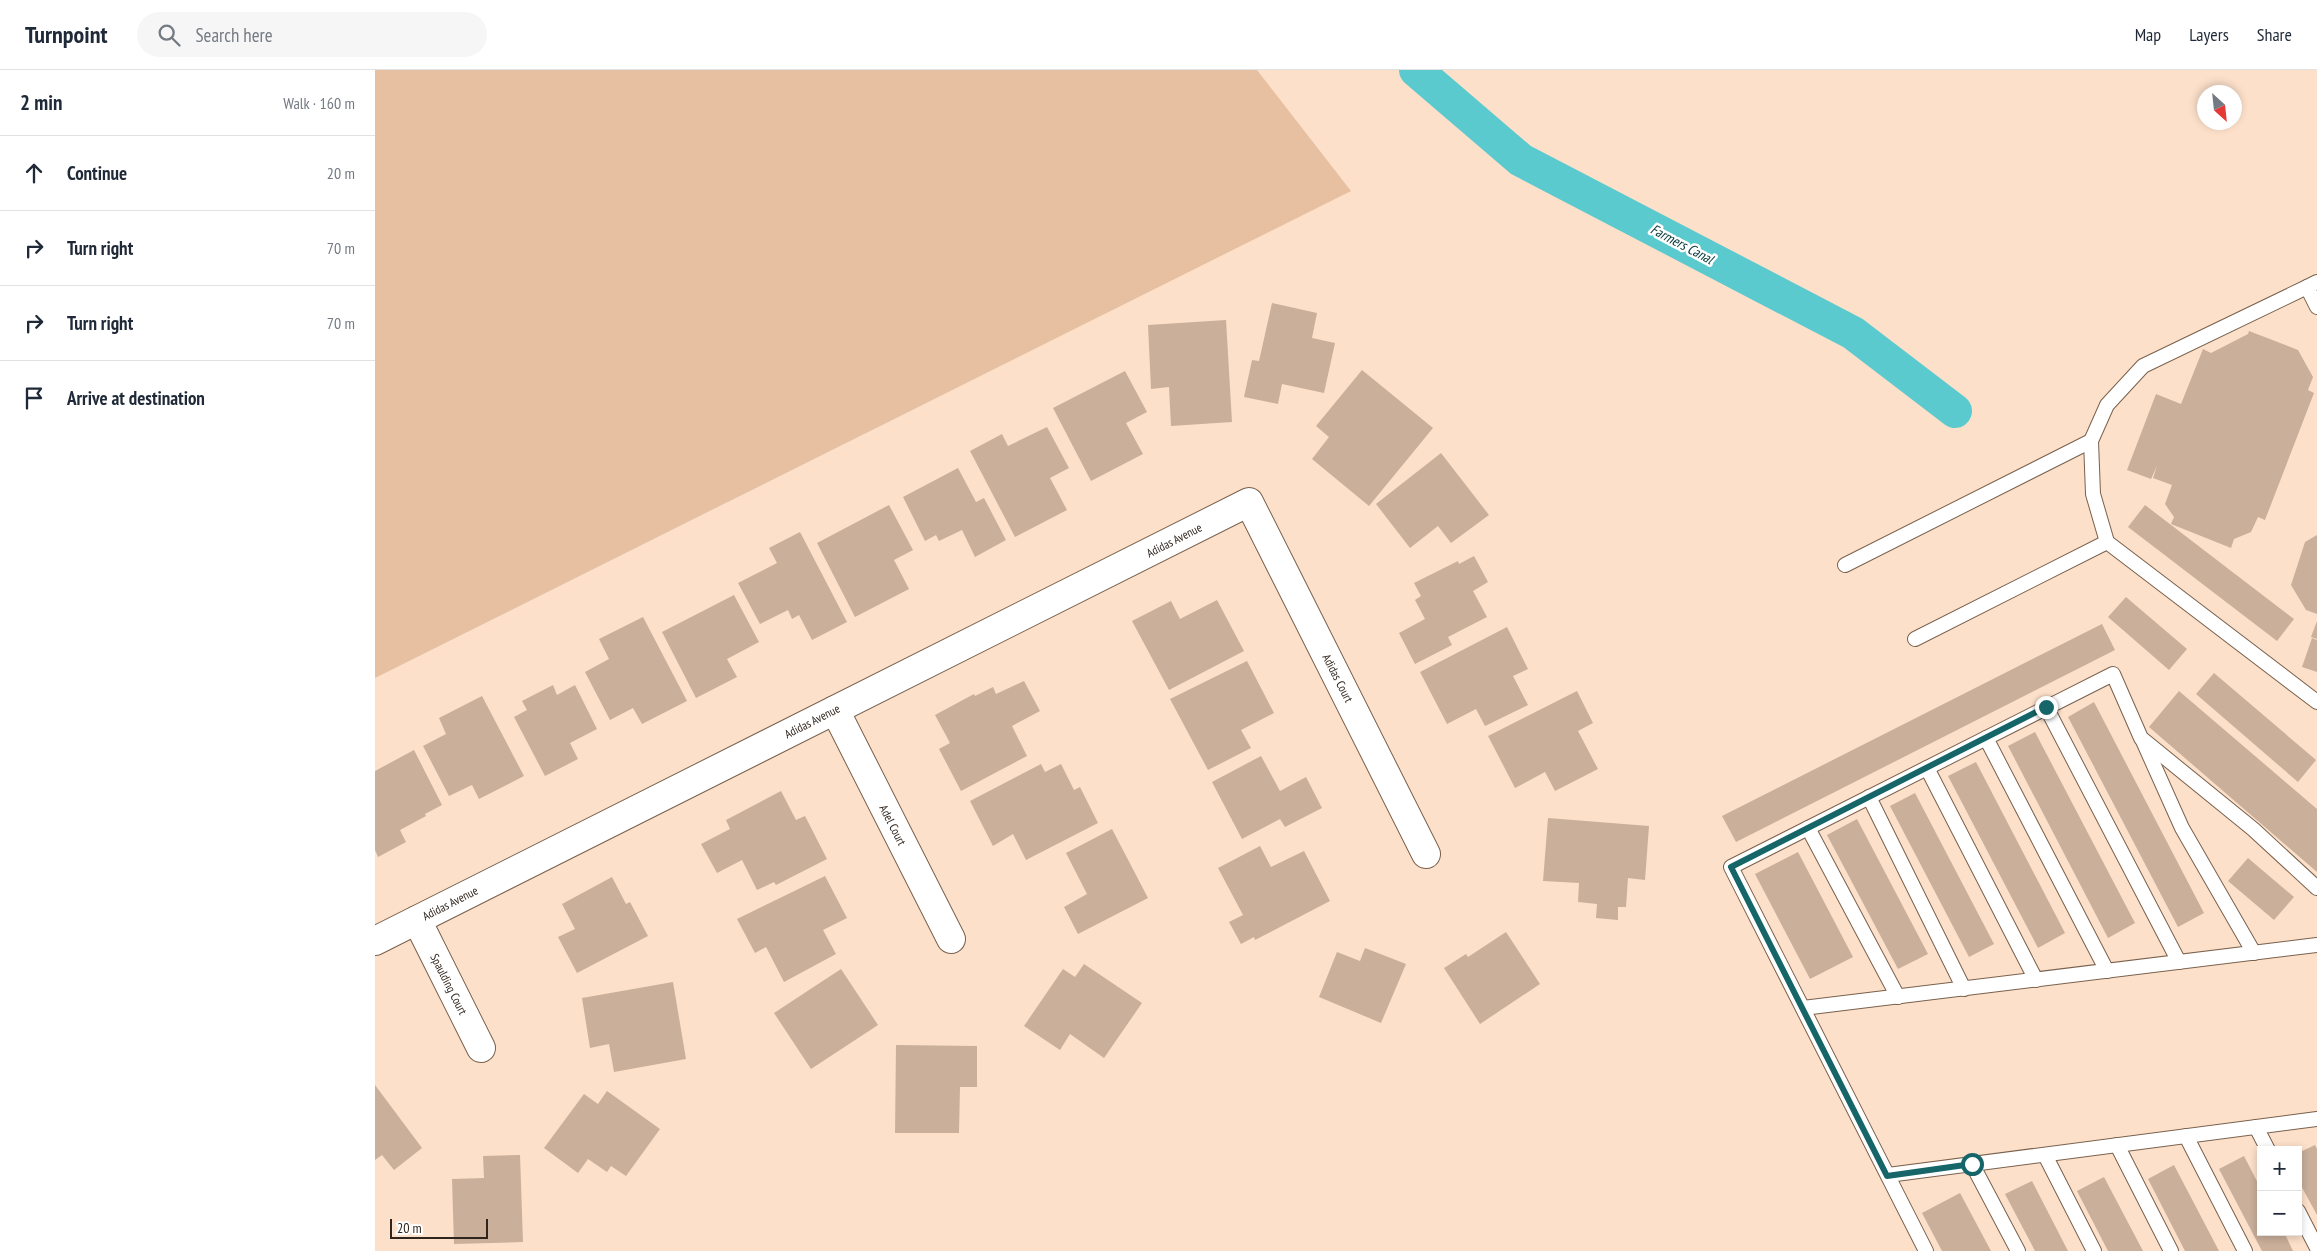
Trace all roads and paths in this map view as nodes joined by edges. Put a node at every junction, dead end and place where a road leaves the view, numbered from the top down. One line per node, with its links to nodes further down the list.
1 (2312, 285): 2 (lane); 3 (lane)
2 (2317, 307)
3 (2091, 441): 5 (lane); 6 (lane)
4 (1249, 502): 10 (street, Adidas Avenue); 16 (street, Adidas Court)
5 (2107, 542): 7 (lane); 8 (lane)
6 (1845, 565)
7 (1915, 639)
8 (2317, 702)
9 (2046, 707): 11 (lane); 12 (lane); 23 (lane)
10 (835, 710): 18 (street, Adidas Avenue); 19 (street, Adel Court)
11 (1986, 738): 13 (lane); 24 (lane)
12 (2141, 738): 17 (lane); 22 (lane)
13 (1927, 768): 14 (lane); 25 (lane)
14 (1869, 797): 15 (lane); 26 (lane)
15 (1809, 828): 27 (lane); 28 (lane)
16 (1426, 854)
17 (2317, 888)
18 (417, 920): 20 (street, Adidas Avenue); 29 (street, Spaulding Court)
19 (951, 939)
20 (375, 941)
21 (2317, 945): 22 (lane)
22 (2254, 953): 23 (lane)
23 (2179, 962): 24 (lane)
24 (2107, 971): 25 (lane)
25 (2035, 980): 26 (lane)
26 (1964, 988): 27 (lane)
27 (1898, 997): 28 (lane)
28 (1803, 1008): 37 (lane)
29 (481, 1048)
30 (2317, 1119): 31 (lane)
31 (2256, 1127): 32 (lane); 34 (lane)
32 (2186, 1136): 33 (lane); 44 (lane)
33 (2117, 1145): 35 (lane); 43 (lane)
34 (2266, 1146)
35 (2045, 1155): 36 (lane); 42 (lane)
36 (1972, 1164): 37 (lane); 41 (lane)
37 (1887, 1176): 40 (lane)
38 (2302, 1219): 39 (lane)
39 (2317, 1248)
40 (1925, 1251)
41 (2018, 1251)
42 (2094, 1251)
43 (2171, 1251)
44 (2245, 1251)

